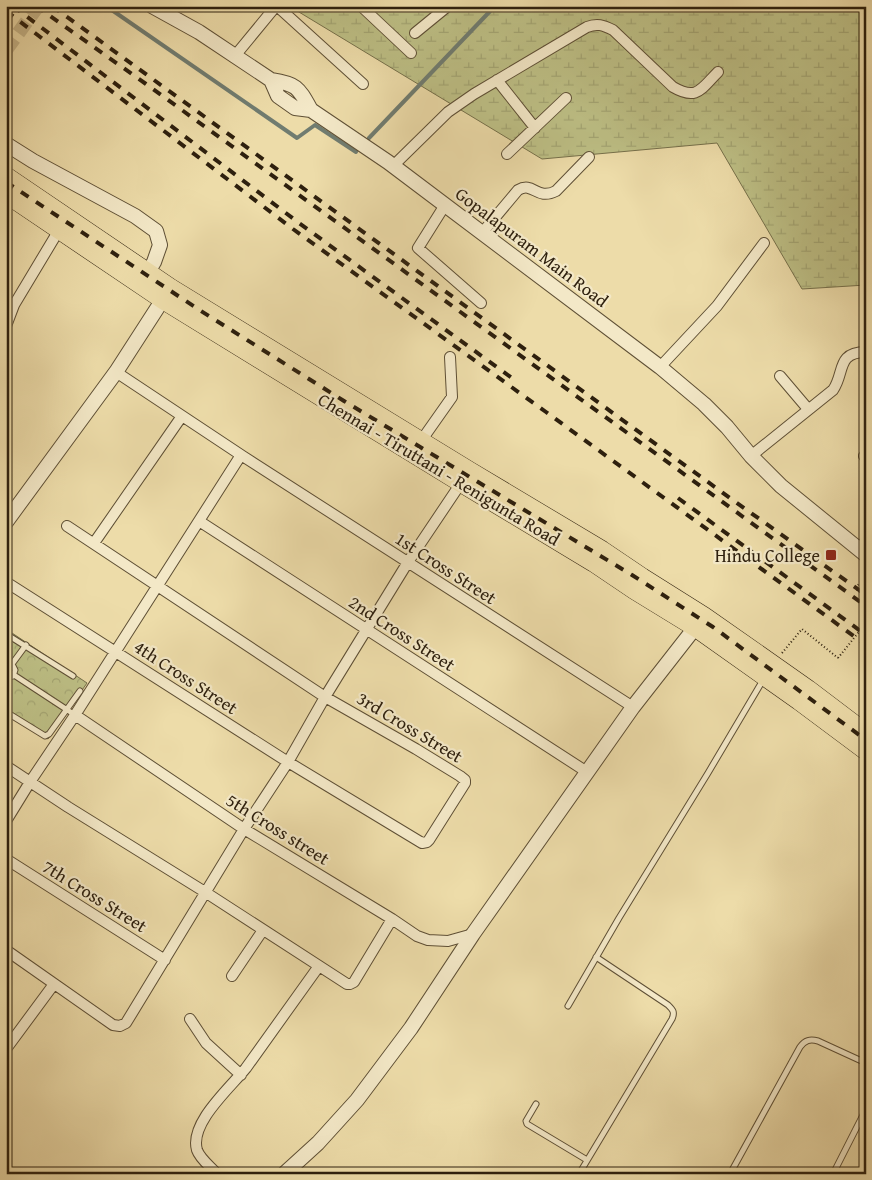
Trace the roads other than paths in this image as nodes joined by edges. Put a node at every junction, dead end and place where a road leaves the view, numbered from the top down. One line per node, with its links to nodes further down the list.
1 (152, 6): 7 (street)
2 (276, 6): 7 (street); 10 (street)
3 (361, 6): 6 (street)
4 (448, 6): 5 (street)
5 (415, 33)
6 (411, 53)
7 (234, 57): 16 (street, Gopalapuram Main Road)
8 (718, 72): 9 (street)
9 (497, 80): 12 (street); 16 (street)
10 (363, 84)
11 (566, 98): 12 (street)
12 (535, 128): 14 (street)
13 (6, 144): 23 (street)
14 (507, 154)
15 (589, 157): 21 (street)
16 (393, 166): 19 (street, Gopalapuram Main Road)
17 (6, 176): 23 (highway, Chennai - Tiruttani - Renigunta Road)
18 (6, 194): 20 (highway, Chennai - Tiruttani - Renigunta Road)
19 (445, 205): 21 (street, Gopalapuram Main Road); 26 (street)
20 (59, 230): 24 (highway, Chennai - Tiruttani - Renigunta Road); 25 (street)
21 (482, 233): 30 (street, Gopalapuram Main Road)
22 (764, 243): 30 (street)
23 (148, 272): 24 (highway, Chennai - Tiruttani - Renigunta Road)
24 (167, 294): 31 (street); 35 (highway, Chennai - Tiruttani - Renigunta Road); 38 (highway, Chennai - Tiruttani - Renigunta Road)
25 (10, 302): 27 (street)
26 (481, 303)
27 (6, 326)
28 (866, 352): 33 (street)
29 (450, 357): 35 (street)
30 (660, 367): 37 (street, Gopalapuram Main Road)
31 (116, 372): 34 (street, 1st Cross Street); 40 (street)
32 (780, 376): 33 (street)
33 (808, 409): 37 (street)
34 (182, 416): 36 (street, 1st Cross Street); 42 (street)
35 (421, 441): 38 (highway, Chennai - Tiruttani - Renigunta Road)
36 (241, 455): 39 (street); 44 (street, 1st Cross Street)
37 (751, 456): 43 (street, Gopalapuram Main Road)
38 (465, 477): 44 (street); 47 (highway, Chennai - Tiruttani - Renigunta Road)
39 (199, 521): 46 (street); 48 (street, 2nd Cross Street)
40 (6, 522)
41 (67, 526): 42 (street)
42 (94, 543): 46 (street)
43 (863, 548)
44 (408, 562): 48 (street); 59 (street, 1st Cross Street)
45 (6, 582): 51 (street, 4th Cross Street)
46 (158, 586): 51 (street); 58 (street)
47 (700, 622): 53 (highway, Chennai - Tiruttani - Renigunta Road); 59 (street)
48 (366, 629): 58 (street); 66 (street, 2nd Cross Street)
49 (6, 634): 50 (lane)
50 (26, 646): 52 (lane); 55 (lane)
51 (116, 651): 61 (street); 64 (street, 4th Cross Street)
52 (9, 664): 54 (lane)
53 (769, 671): 62 (highway, Chennai - Tiruttani - Renigunta Road); 63 (highway, Chennai - Tiruttani - Renigunta Road); 77 (lane)
54 (14, 674): 56 (lane); 61 (lane)
55 (73, 676)
56 (6, 678)
57 (80, 691): 61 (lane)
58 (326, 697): 64 (street); 68 (street, 3rd Cross Street)
59 (633, 707): 66 (street)
60 (6, 712): 61 (lane)
61 (71, 712): 67 (street); 70 (street, 5th Cross street)
62 (866, 733)
63 (866, 751)
64 (288, 762): 68 (street, 4th Cross Street); 70 (street)
65 (6, 766): 67 (street)
66 (587, 772): 75 (street)
67 (30, 782): 69 (street); 72 (street)
68 (349, 799)
69 (6, 821)
70 (244, 829): 72 (street); 73 (street, 5th Cross street)
71 (6, 859): 78 (street, 7th Cross Street)
72 (205, 892): 74 (street); 78 (street)
73 (392, 919): 75 (street, 5th Cross street); 79 (street)
74 (263, 930): 79 (street); 80 (street)
75 (473, 934): 91 (street)
76 (6, 950): 81 (street)
77 (596, 957): 82 (lane); 89 (lane)
78 (165, 960): 81 (street)
79 (319, 966): 86 (street)
80 (232, 976)
81 (54, 984): 84 (street)
82 (568, 1006)
83 (190, 1019): 86 (street)
84 (6, 1049)
85 (866, 1063): 93 (lane)
86 (241, 1075): 90 (street)
87 (536, 1104): 89 (lane)
88 (866, 1109): 94 (lane)
89 (587, 1160): 92 (lane)
90 (217, 1174)
91 (284, 1174)
92 (579, 1174)
93 (730, 1174)
94 (833, 1174)

